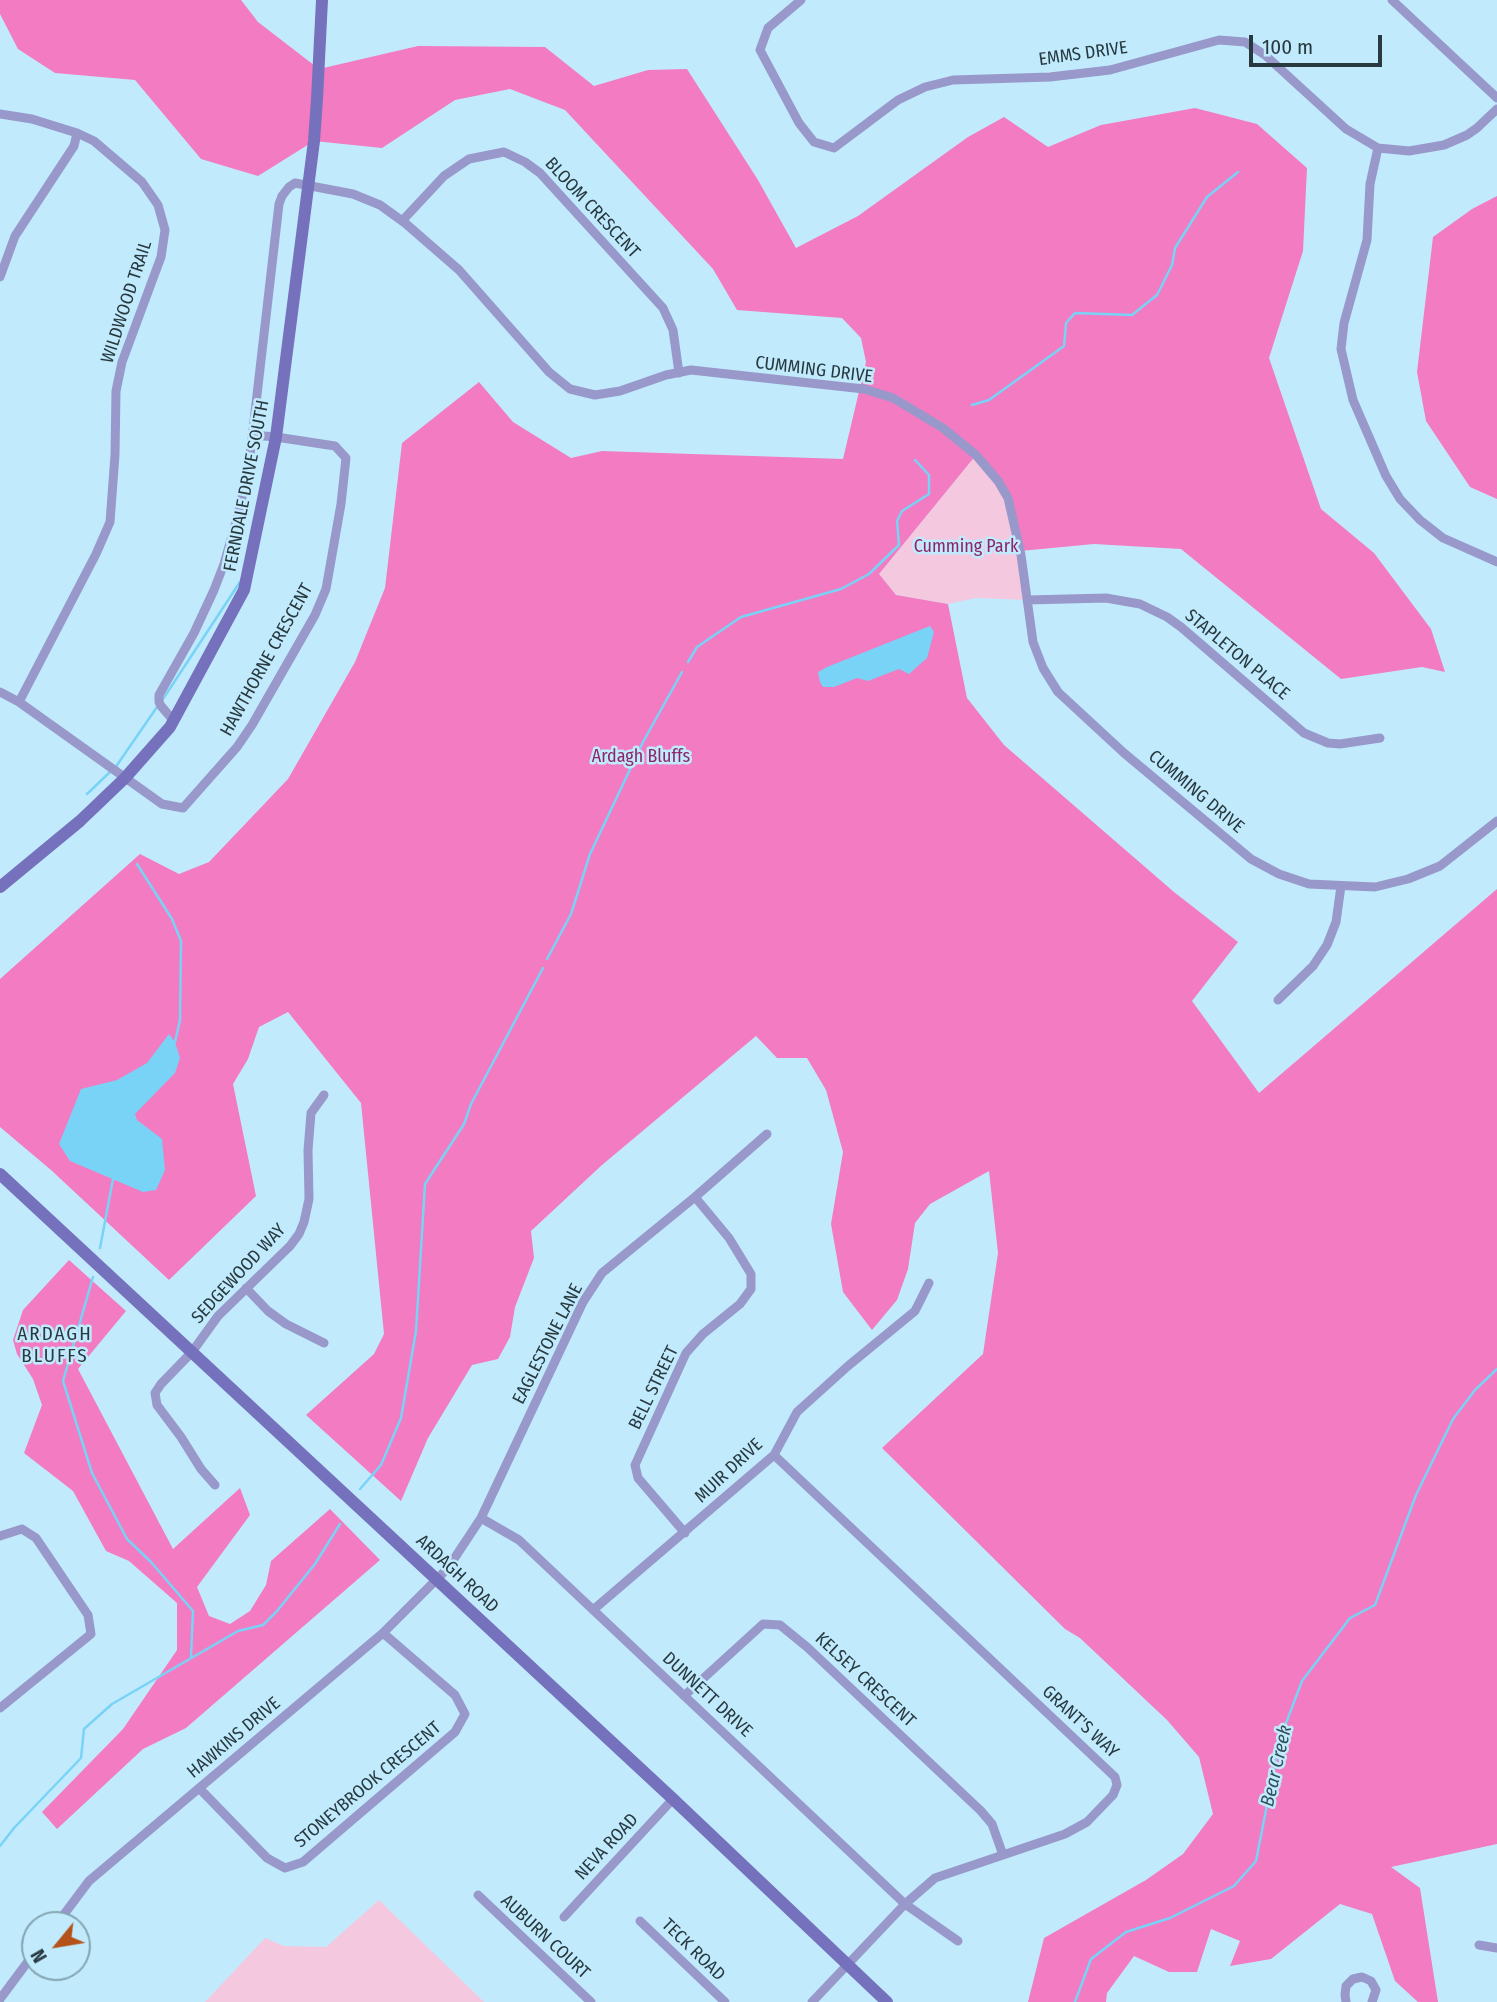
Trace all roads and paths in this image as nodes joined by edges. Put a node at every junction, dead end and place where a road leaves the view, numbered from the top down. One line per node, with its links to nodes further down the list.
1 (322, 0): 9 (street, FERNDALE DRIVE SOUTH)
2 (802, 0): 8 (street, EMMS DRIVE)
3 (1392, 0): 4 (street)
4 (1497, 98)
5 (1497, 109): 8 (street, EMMS DRIVE)
6 (0, 114): 7 (street, WILDWOOD TRAIL)
7 (77, 133): 11 (street); 18 (street, WILDWOOD TRAIL)
8 (1378, 148): 15 (street)
9 (309, 185): 10 (street, CUMMING DRIVE); 13 (street); 14 (street, FERNDALE DRIVE SOUTH)
10 (402, 220): 12 (street, CUMMING DRIVE); 12 (street, BLOOM CRESCENT)
11 (0, 276)
12 (679, 373): 16 (street, CUMMING DRIVE)
13 (253, 435): 14 (street, HAWTHORNE CRESCENT); 19 (street)
14 (276, 437): 19 (street, FERNDALE DRIVE SOUTH); 21 (street, HAWTHORNE CRESCENT)
15 (1497, 562)
16 (1027, 600): 20 (street, STAPLETON PLACE); 23 (street, CUMMING DRIVE)
17 (0, 692): 18 (street)
18 (19, 702): 21 (street)
19 (173, 720): 21 (street, FERNDALE DRIVE SOUTH)
20 (1380, 738)
21 (125, 778): 24 (street, FERNDALE DRIVE SOUTH)
22 (1497, 821): 23 (street, CUMMING DRIVE)
23 (1341, 886): 25 (street)
24 (0, 887)
25 (1278, 1000)
26 (324, 1095): 31 (street, SEDGEWOOD WAY)
27 (767, 1134): 29 (street, EAGLESTONE LANE)
28 (0, 1174): 33 (street, ARDAGH ROAD)
29 (695, 1197): 36 (street, EAGLESTONE LANE); 37 (street, BELL STREET)
30 (929, 1283): 34 (street, MUIR DRIVE)
31 (246, 1289): 32 (street); 33 (street, SEDGEWOOD WAY)
32 (324, 1343)
33 (192, 1352): 35 (street, SEDGEWOOD WAY); 39 (street, ARDAGH ROAD)
34 (774, 1455): 37 (street, MUIR DRIVE); 46 (street, GRANT'S WAY)
35 (215, 1485)
36 (481, 1518): 39 (street, EAGLESTONE LANE); 40 (street, DUNNETT DRIVE)
37 (685, 1532): 40 (street, MUIR DRIVE)
38 (0, 1536): 43 (street)
39 (437, 1579): 41 (street, HAWKINS DRIVE); 45 (street, ARDAGH ROAD)
40 (593, 1610): 42 (street, DUNNETT DRIVE)
41 (383, 1633): 44 (street, HAWKINS DRIVE); 44 (street, STONEYBROOK CRESCENT)
42 (684, 1696): 46 (street, KELSEY CRESCENT); 48 (street, DUNNETT DRIVE)
43 (0, 1708)
44 (199, 1788): 49 (street, HAWKINS DRIVE)
45 (673, 1799): 50 (street, NEVA ROAD); 55 (street, ARDAGH ROAD)
46 (1003, 1855): 48 (street, GRANT'S WAY)
47 (478, 1895): 58 (street, AUBURN COURT)
48 (905, 1903): 52 (street, DUNNETT DRIVE); 55 (street, GRANT'S WAY)
49 (66, 1911)
50 (564, 1917)
51 (640, 1921): 59 (street, TECK ROAD)
52 (958, 1941)
53 (1479, 1945): 54 (street)
54 (1497, 1948)
55 (847, 1964): 60 (street, GRANT'S WAY); 61 (street, ARDAGH ROAD)
56 (21, 1971): 57 (street)
57 (0, 1999)
58 (591, 2002)
59 (725, 2002)
60 (812, 2002)
61 (887, 2002)
62 (1346, 2002): 63 (street)
63 (1372, 2002)

